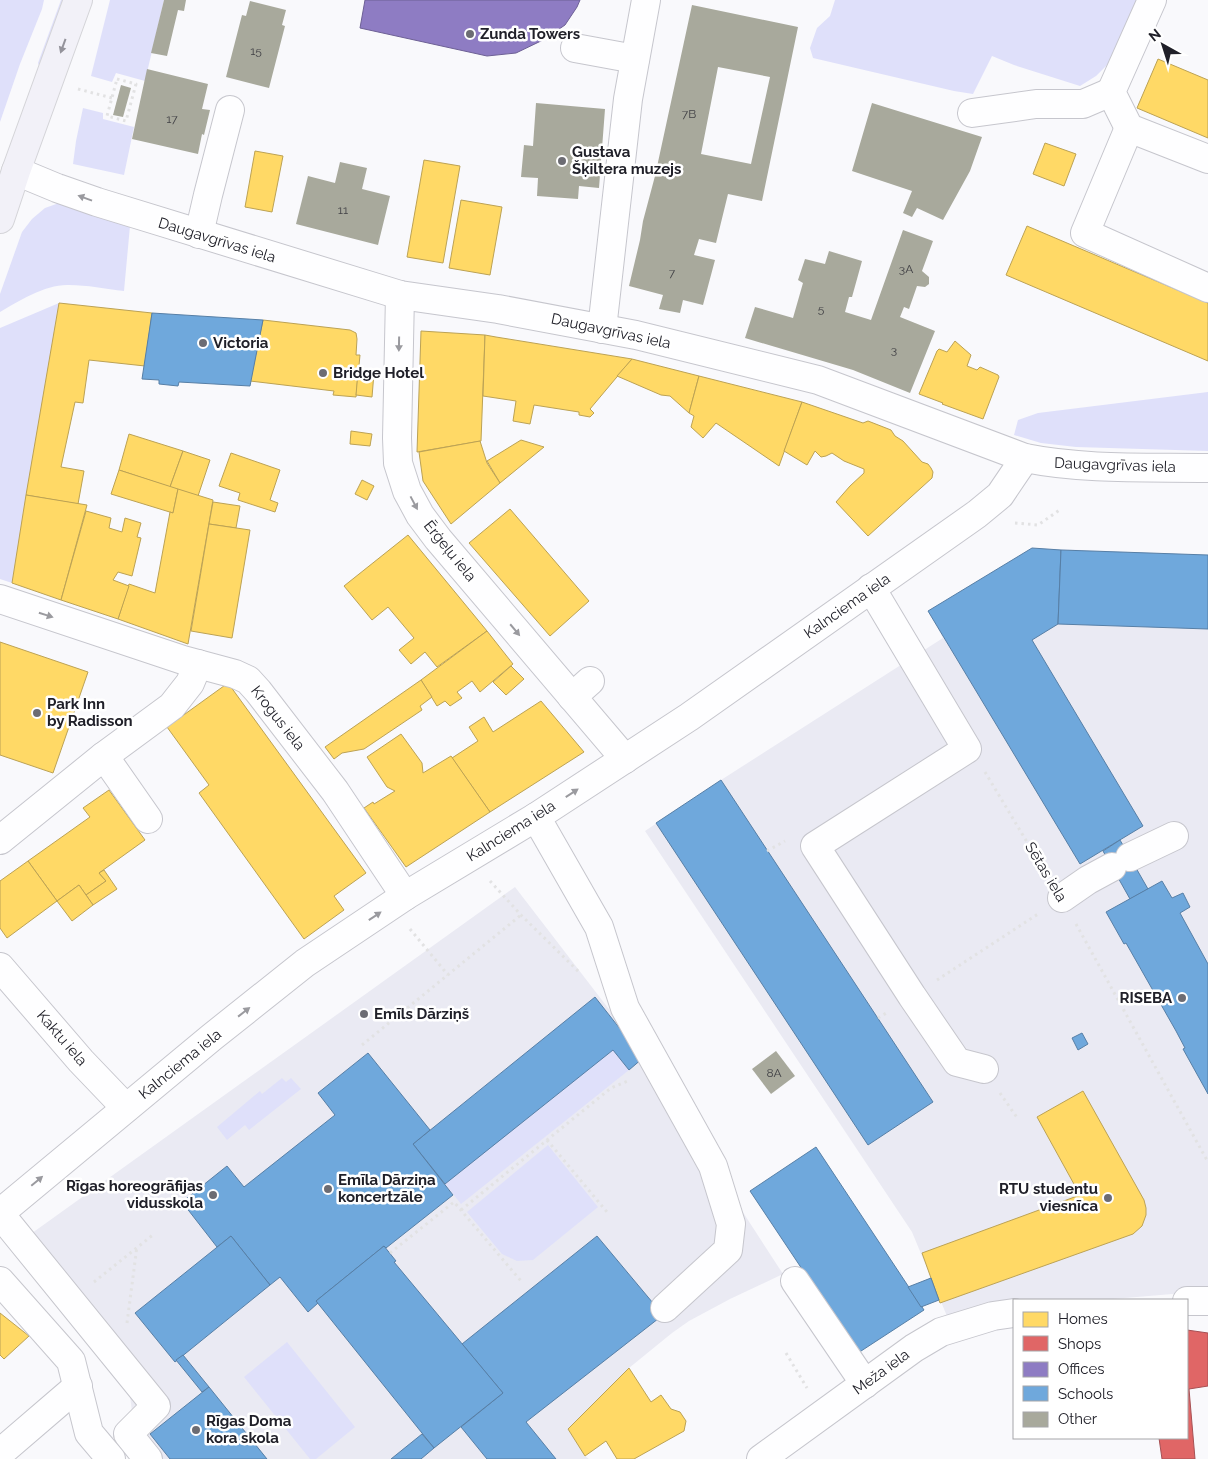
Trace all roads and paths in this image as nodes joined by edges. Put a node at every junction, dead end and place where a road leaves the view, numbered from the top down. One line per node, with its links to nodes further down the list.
1 (78, 0): 13 (main road, one-way to 13)
2 (646, 0): 5 (street)
3 (1152, 0): 7 (street)
4 (575, 48): 5 (street)
5 (635, 59): 18 (street)
6 (76, 89): 8 (path)
7 (1111, 92): 10 (street); 11 (street)
8 (112, 98): 8 (path)
9 (230, 110): 15 (street)
10 (972, 113)
11 (1129, 128): 12 (street); 16 (street)
12 (1208, 159)
13 (16, 171): 14 (main road); 15 (street, Daugavgrīvas iela, one-way to 13)
14 (0, 219)
15 (199, 234): 17 (street, Daugavgrīvas iela)
16 (1208, 288)
17 (400, 295): 18 (street, Daugavgrīvas iela); 28 (street, Ērģeļu iela, one-way to 28)
18 (602, 328): 19 (street, Daugavgrīvas iela)
19 (1025, 458): 20 (street, Daugavgrīvas iela); 23 (street, Kalnciema iela)
20 (1208, 468)
21 (1061, 509): 22 (path)
22 (1015, 524)
23 (871, 588): 26 (street); 28 (street, Kalnciema iela)
24 (0, 600): 25 (street, Krogus iela, one-way to 25)
25 (198, 664): 27 (street); 34 (street, Krogus iela)
26 (967, 749): 35 (path, Sētas iela); 41 (street)
27 (104, 756): 30 (street); 32 (street)
28 (625, 759): 29 (street, Kalnciema iela, one-way to 28)
29 (536, 817): 34 (street, Kalnciema iela); 44 (street)
30 (148, 818)
31 (1174, 836): 35 (street)
32 (0, 840)
33 (484, 875): 36 (path)
34 (405, 896): 46 (street, Kalnciema iela, one-way to 34)
35 (1062, 898): 41 (path); 48 (path, Sētas iela)
36 (521, 915): 39 (path); 40 (path)
37 (405, 923): 40 (path)
38 (0, 966): 46 (street, Kaktu iela)
39 (580, 973)
40 (448, 975): 43 (path)
41 (912, 996): 42 (path); 45 (street)
42 (878, 1018)
43 (362, 1045)
44 (654, 1060): 47 (path); 61 (street)
45 (984, 1069)
46 (126, 1108): 51 (street, Kalnciema iela, one-way to 46)
47 (547, 1140): 49 (path); 50 (path)
48 (1208, 1162)
49 (461, 1210): 54 (path); 55 (path)
50 (607, 1212)
51 (0, 1213): 70 (street)
52 (154, 1234): 53 (path)
53 (138, 1246): 58 (path); 63 (path)
54 (390, 1254)
55 (521, 1281)
56 (795, 1281): 65 (street)
57 (0, 1282): 66 (street)
58 (93, 1282)
59 (1188, 1301): 60 (street)
60 (1208, 1301)
61 (665, 1308)
62 (1013, 1313): 65 (street, Meža iela)
63 (126, 1328)
64 (786, 1353): 67 (path)
65 (864, 1384): 67 (street, Meža iela)
66 (78, 1386): 68 (street); 69 (street)
67 (824, 1414): 71 (street, Meža iela)
68 (0, 1454)
69 (111, 1459)
70 (148, 1459)
71 (761, 1459)

